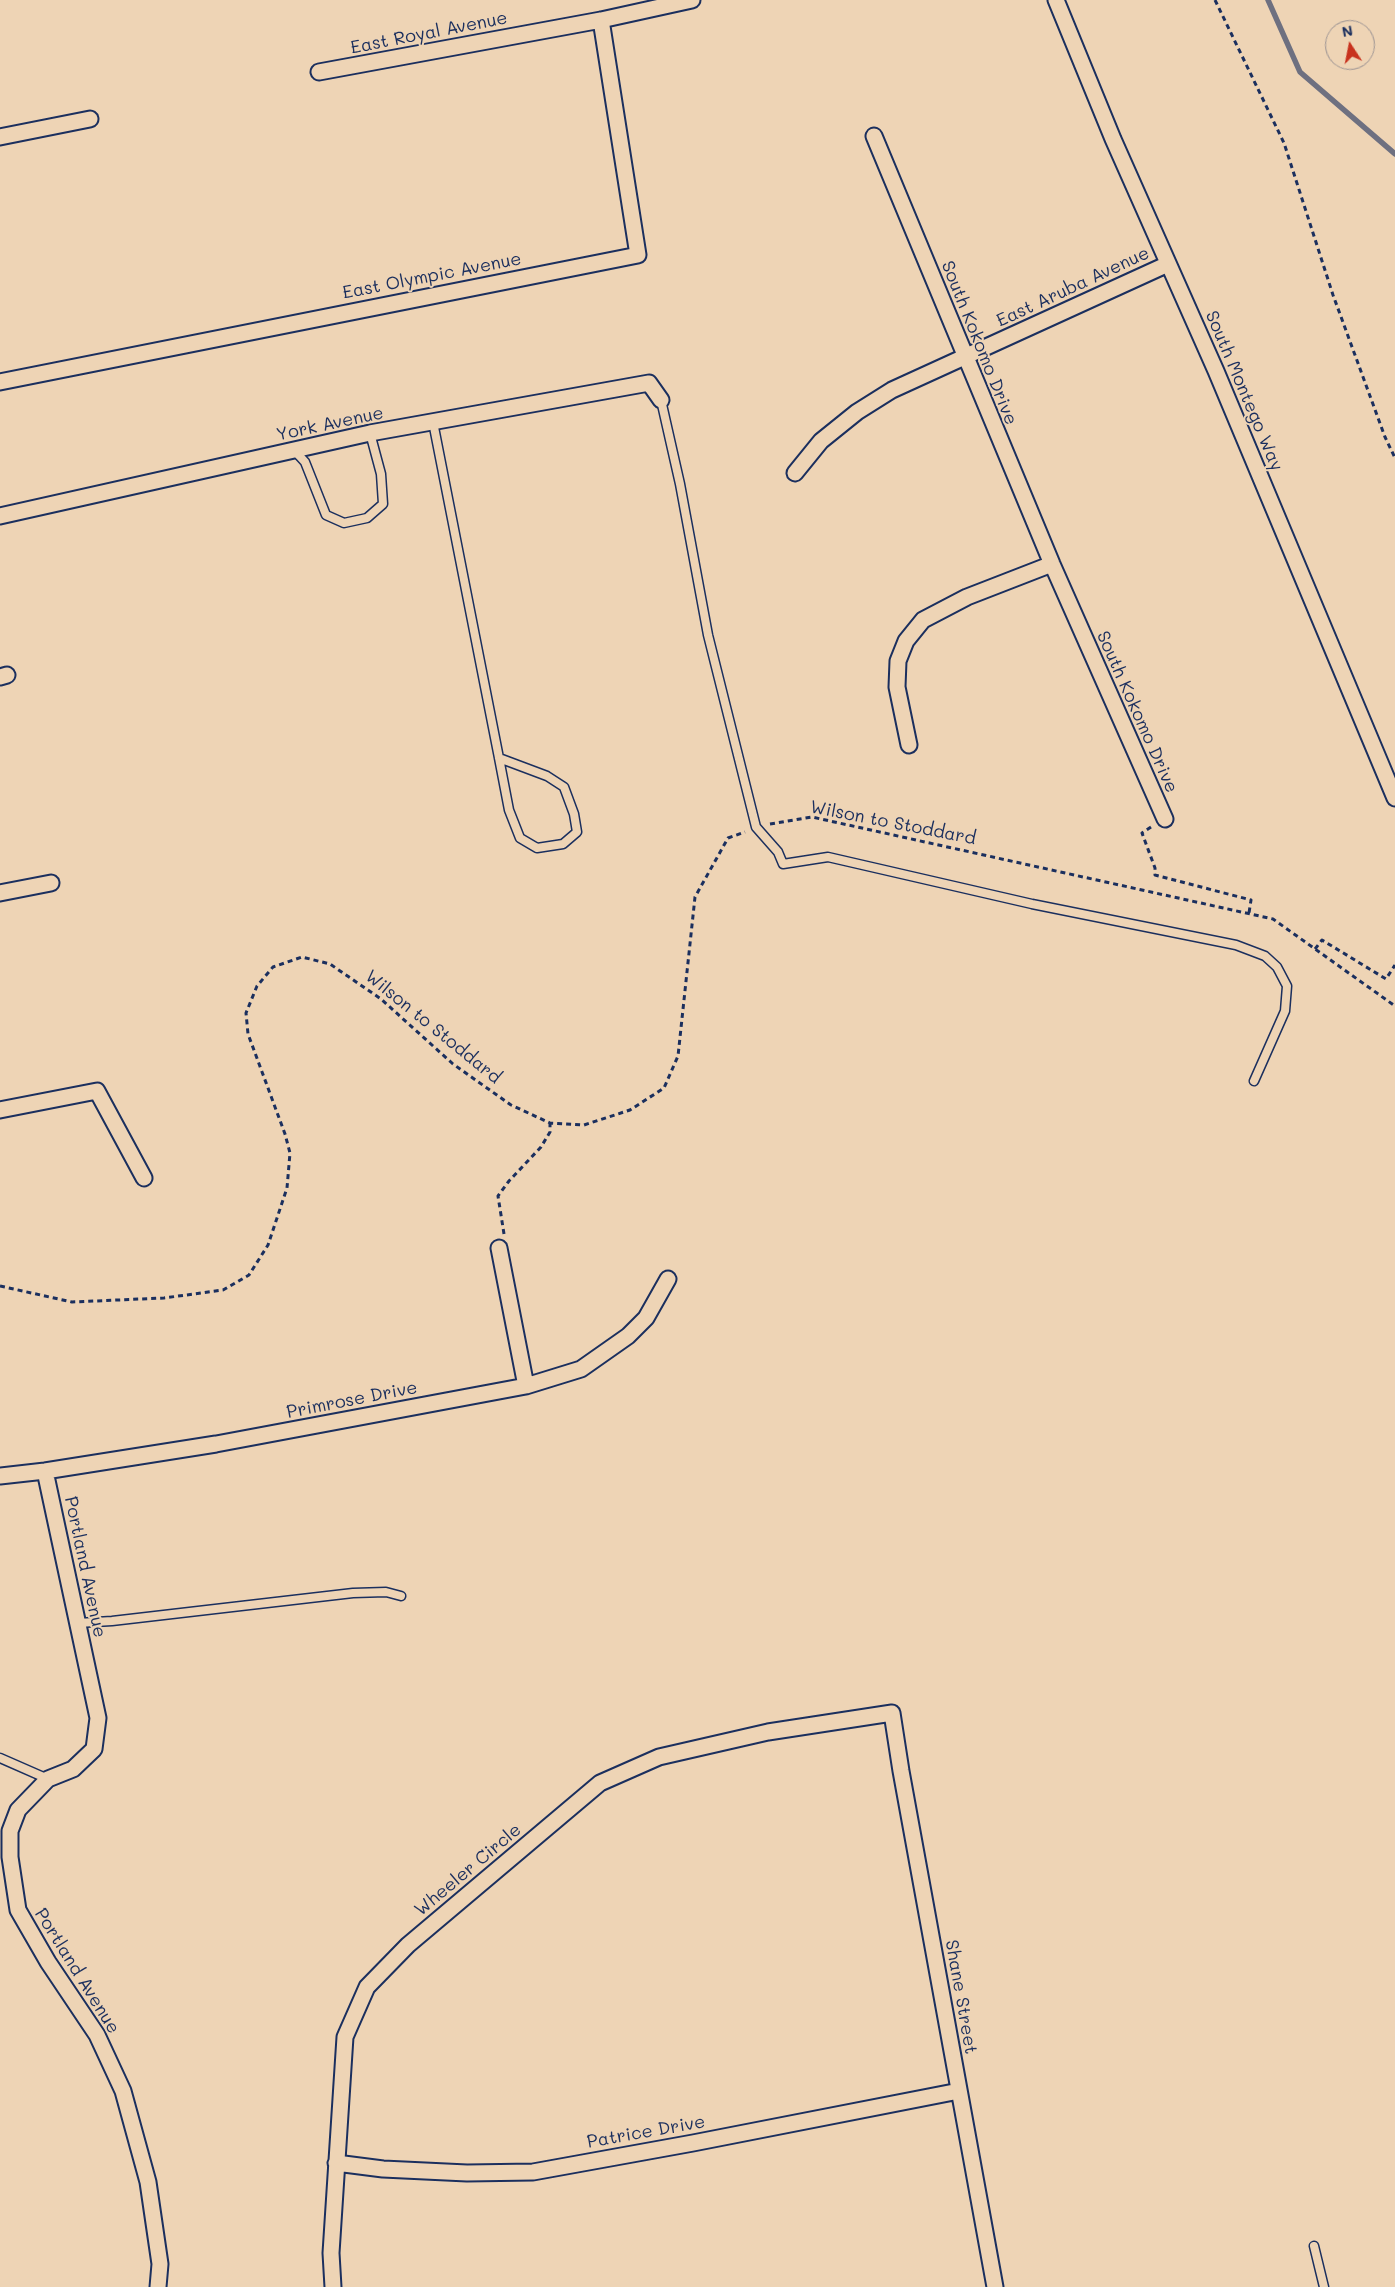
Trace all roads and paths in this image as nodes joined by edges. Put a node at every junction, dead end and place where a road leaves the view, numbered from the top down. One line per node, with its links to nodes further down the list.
1 (692, 0): 4 (street, East Royal Avenue)
2 (1056, 0): 9 (street, South Montego Way)
3 (1215, 0): 16 (path)
4 (601, 20): 5 (street, East Royal Avenue); 11 (street, East Olympic Avenue)
5 (319, 72)
6 (90, 119): 7 (street)
7 (0, 136)
8 (874, 136): 10 (street, South Kokomo Drive)
9 (1168, 264): 10 (street, East Aruba Avenue); 22 (street, South Montego Way)
10 (964, 357): 17 (street, East Aruba Avenue); 19 (street, South Kokomo Drive)
11 (0, 382)
12 (661, 400): 13 (street, York Avenue); 24 (lane)
13 (433, 422): 14 (street, York Avenue); 21 (lane)
14 (370, 433): 15 (street, York Avenue); 15 (lane)
15 (294, 450): 18 (street, York Avenue)
16 (1395, 458)
17 (795, 473)
18 (0, 516)
19 (1052, 564): 20 (street); 23 (street, South Kokomo Drive)
20 (910, 745)
21 (499, 758): 21 (lane)
22 (1395, 798)
23 (1165, 820): 27 (path)
24 (756, 827): 27 (path, Wilson to Stoddard); 31 (lane); 33 (path, Wilson to Stoddard)
25 (51, 883): 26 (street)
26 (0, 893)
27 (1249, 914): 28 (path, Wilson to Stoddard)
28 (1315, 949): 29 (path); 30 (path, Wilson to Stoddard)
29 (1395, 965)
30 (1395, 1006)
31 (1254, 1081)
32 (0, 1110): 34 (street)
33 (550, 1123): 35 (path); 37 (path, Wilson to Stoddard)
34 (144, 1178)
35 (499, 1248): 38 (street)
36 (668, 1278): 38 (street, Primrose Drive)
37 (0, 1286)
38 (526, 1386): 39 (street, Primrose Drive)
39 (45, 1471): 40 (street, Primrose Drive); 42 (street, Portland Avenue)
40 (0, 1476)
41 (401, 1596): 42 (lane)
42 (78, 1623): 45 (street, Portland Avenue)
43 (892, 1713): 46 (street, Shane Street); 47 (street, Wheeler Circle)
44 (0, 1758): 45 (lane)
45 (48, 1779): 49 (street, Portland Avenue)
46 (959, 2090): 47 (street, Patrice Drive); 51 (street, Shane Street)
47 (336, 2163): 50 (street, Wheeler Circle)
48 (1314, 2246): 52 (lane)
49 (158, 2287)
50 (333, 2287)
51 (995, 2287)
52 (1324, 2287)

